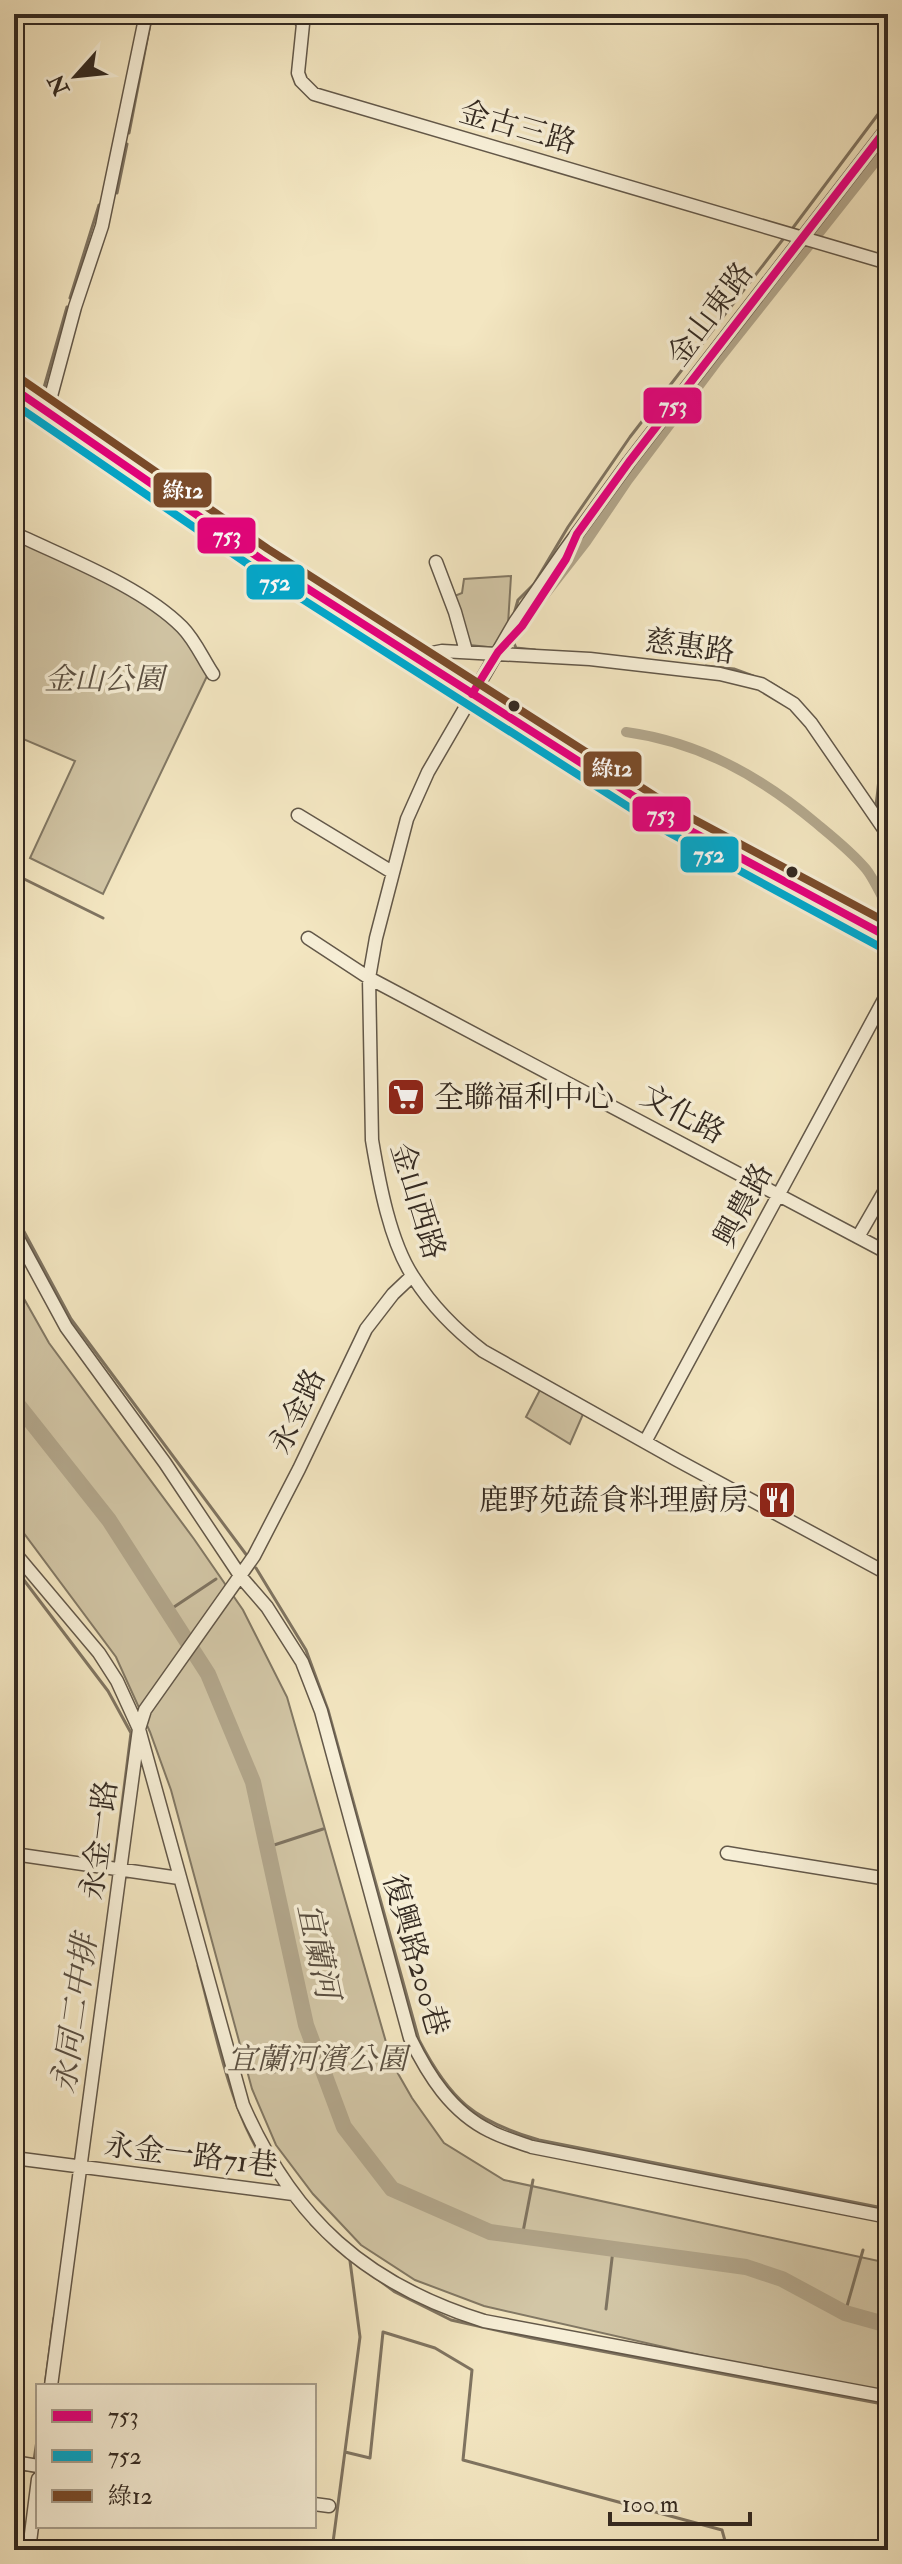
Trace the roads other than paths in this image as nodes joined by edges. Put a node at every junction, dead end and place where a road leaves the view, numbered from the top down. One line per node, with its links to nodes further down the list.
1 (146, 14): 8 (street)
2 (286, 14): 4 (street, 金古三路)
3 (888, 127): 4 (street, 金山東路)
4 (802, 238): 5 (street); 12 (street, 金山東路)
5 (888, 263)
6 (14, 389): 8 (main road)
7 (14, 404): 8 (street)
8 (47, 411): 13 (main road)
9 (14, 533): 14 (street)
10 (436, 562): 11 (street)
11 (466, 651): 12 (street, 慈惠路); 13 (street, 慈惠路)
12 (498, 652): 15 (street, 金山東路); 17 (street, 慈惠路)
13 (412, 657): 15 (main road)
14 (213, 674)
15 (472, 694): 18 (street, 金山西路); 19 (main road)
16 (298, 815): 18 (street)
17 (888, 835)
18 (392, 872): 21 (street, 金山西路)
19 (888, 937)
20 (308, 938): 21 (street, 文化路)
21 (369, 978): 24 (street, 文化路); 28 (street, 金山西路)
22 (888, 992): 24 (street, 興農路)
23 (888, 1185): 26 (street)
24 (779, 1193): 26 (street, 文化路); 29 (street, 興農路)
25 (14, 1231): 32 (street, 復興路200巷)
26 (858, 1237): 27 (street, 文化路)
27 (888, 1253)
28 (412, 1276): 29 (street, 金山西路); 32 (street, 永金路)
29 (645, 1442): 31 (street, 金山西路)
30 (14, 1552): 34 (street)
31 (888, 1574)
32 (241, 1577): 33 (street, 永金路); 43 (street, 復興路200巷)
33 (226, 1596): 34 (street, 永金一路)
34 (139, 1729): 37 (street, 永金一路); 38 (street)
35 (727, 1853): 39 (street)
36 (14, 1854): 37 (street)
37 (122, 1869): 38 (street); 41 (street, 永金一路)
38 (179, 1878): 42 (street)
39 (888, 1879)
40 (14, 2158): 41 (street, 永金一路71巷)
41 (82, 2167): 42 (street, 永金一路71巷); 44 (street, 永金一路)
42 (293, 2194): 45 (street)
43 (888, 2217)
44 (51, 2384)
45 (888, 2397)
46 (14, 2462): 47 (street)
47 (36, 2466)
48 (36, 2495): 51 (street)
49 (316, 2504): 50 (street)
50 (329, 2506)
51 (29, 2550)

